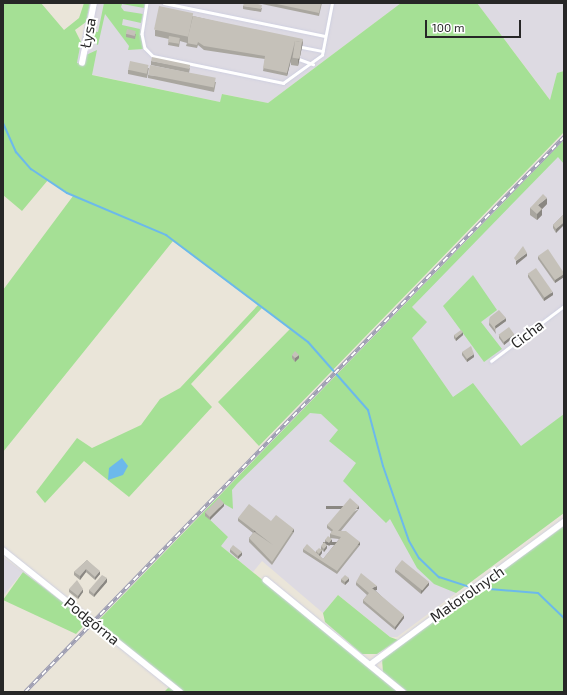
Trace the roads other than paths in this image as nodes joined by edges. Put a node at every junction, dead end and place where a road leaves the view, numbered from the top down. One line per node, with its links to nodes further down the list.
1 (94, 3): 9 (street, Łysa)
2 (147, 3): 10 (lane)
3 (164, 3): 5 (lane)
4 (332, 3): 5 (lane)
5 (325, 36): 7 (lane)
6 (302, 47): 7 (lane)
7 (323, 51): 10 (lane)
8 (300, 59): 10 (lane)
9 (82, 63)
10 (313, 64)
11 (564, 306): 12 (lane, Cicha)
12 (490, 361)
13 (564, 522): 16 (street, Małorolnych)
14 (3, 550): 17 (street, Podgórna)
15 (266, 580): 16 (street)
16 (370, 665): 18 (street)
17 (180, 692)
18 (403, 692)

